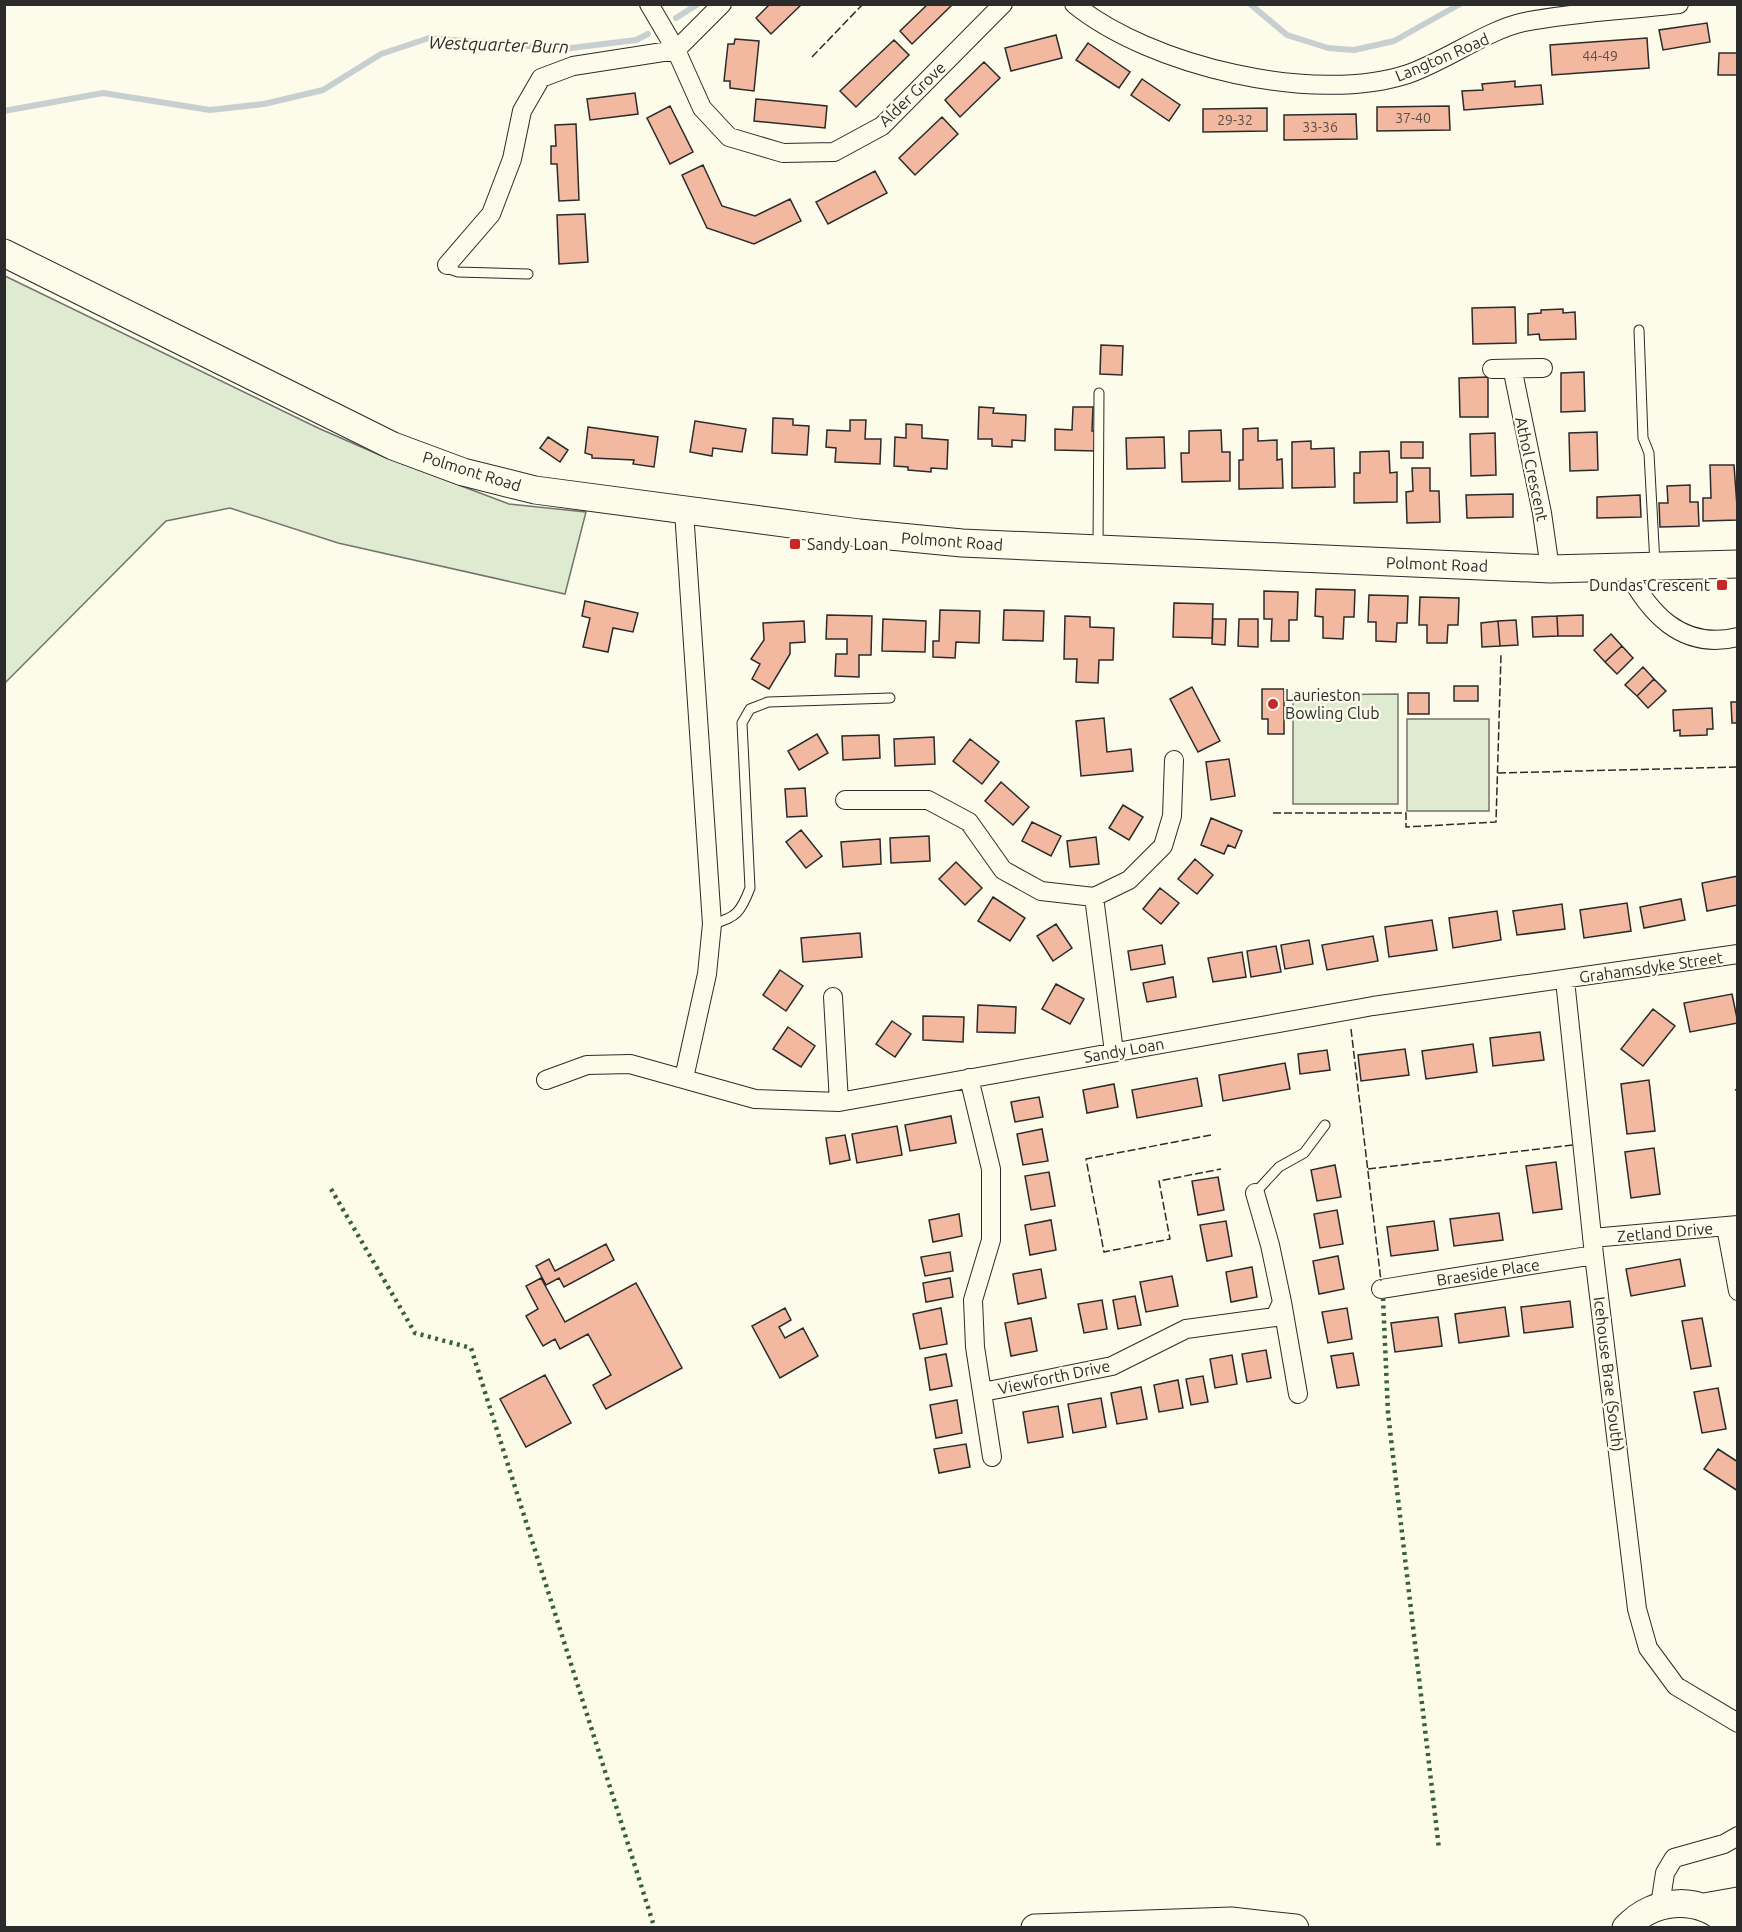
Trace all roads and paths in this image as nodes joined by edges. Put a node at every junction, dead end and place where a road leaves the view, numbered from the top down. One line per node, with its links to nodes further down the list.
1 (649, 4): 7 (street, Alder Grove)
2 (722, 4): 7 (street)
3 (1003, 4): 7 (street, Alder Grove)
4 (1074, 4): 6 (street, Langton Road)
5 (1679, 4): 6 (street, Langton Road)
6 (1593, 9)
7 (676, 50): 9 (street)
8 (4, 253): 16 (main road, Polmont Road)
9 (447, 265): 10 (lane)
10 (528, 274)
11 (1639, 330): 19 (lane)
12 (1543, 368): 14 (street)
13 (1492, 369): 14 (street)
14 (1515, 369): 21 (street, Athol Crescent)
15 (1099, 393): 17 (lane)
16 (684, 511): 17 (main road, Polmont Road); 27 (street)
17 (1098, 549): 21 (main road, Polmont Road)
18 (1737, 564): 19 (main road, Polmont Road)
19 (1655, 566): 20 (main road, Polmont Road)
20 (1625, 567): 21 (main road, Polmont Road); 22 (street)
21 (1550, 569)
22 (1737, 637)
23 (890, 698): 27 (lane)
24 (1174, 760): 26 (street)
25 (845, 800): 26 (street)
26 (1094, 897): 31 (street)
27 (712, 924): 32 (street)
28 (1737, 954): 29 (street, Grahamsdyke Street)
29 (1565, 980): 31 (street, Sandy Loan); 39 (street, Icehouse Brae (South))
30 (833, 997): 35 (street)
31 (1114, 1052): 33 (street, Sandy Loan)
32 (684, 1078): 34 (street, Sandy Loan); 35 (street, Sandy Loan)
33 (969, 1078): 35 (street, Sandy Loan); 43 (street)
34 (546, 1080)
35 (839, 1102)
36 (1325, 1125): 37 (lane)
37 (1255, 1193): 42 (street)
38 (1732, 1226): 39 (street, Zetland Drive); 41 (street)
39 (1593, 1246): 40 (street, Braeside Place); 46 (street, Icehouse Brae (South))
40 (1382, 1289)
41 (1737, 1291)
42 (1282, 1302): 43 (street, Viewforth Drive); 44 (street)
43 (983, 1392): 45 (street)
44 (1298, 1394)
45 (992, 1457)
46 (1737, 1724)
47 (1737, 1836): 49 (street)
48 (1737, 1900): 50 (main road)
49 (1660, 1905): 50 (main road); 51 (main road)
50 (1704, 1907): 54 (main road)
51 (1626, 1927)
52 (1035, 1928): 53 (main road)
53 (1295, 1928)
54 (1732, 1928)

